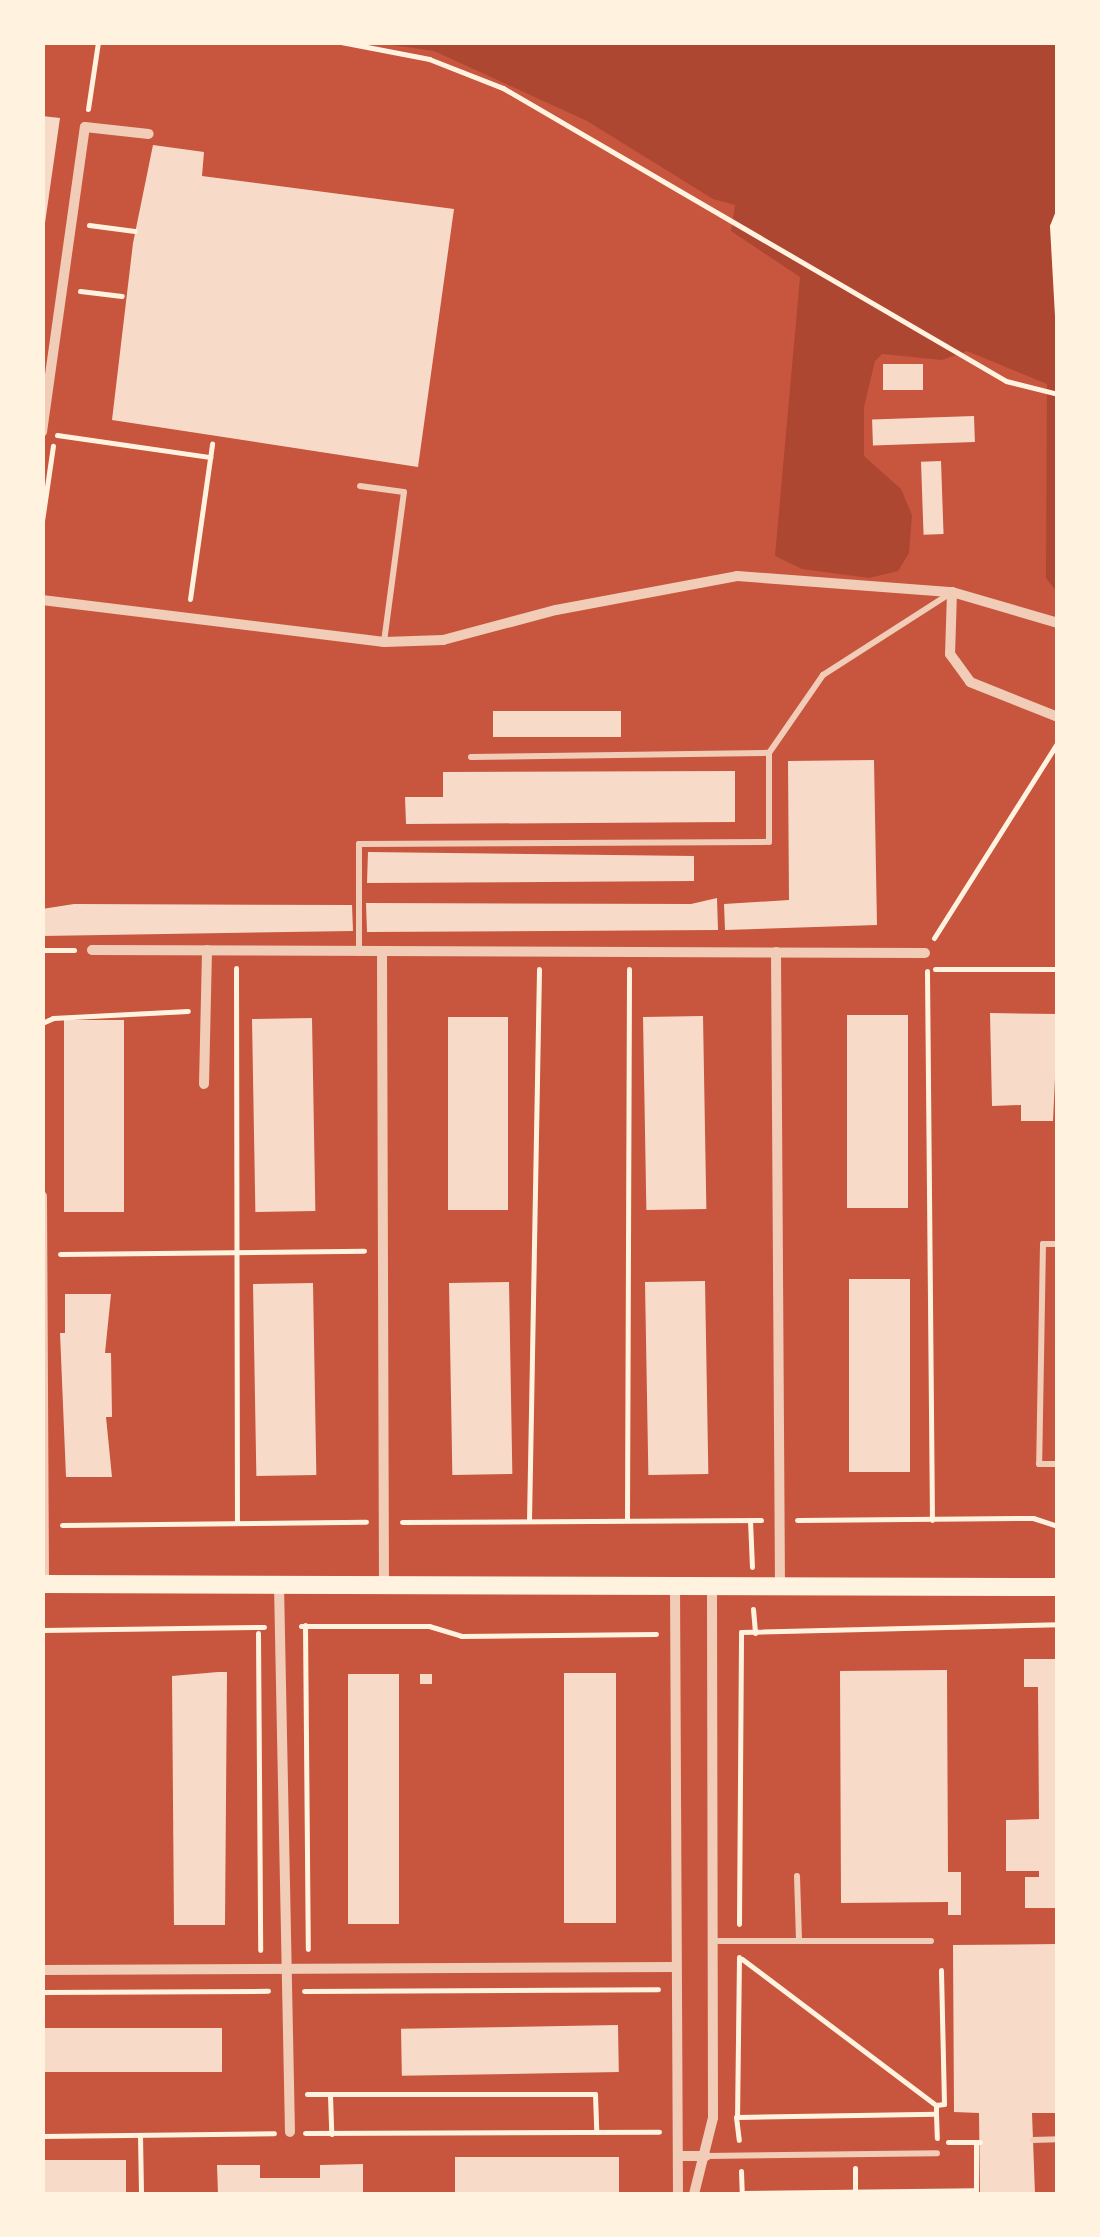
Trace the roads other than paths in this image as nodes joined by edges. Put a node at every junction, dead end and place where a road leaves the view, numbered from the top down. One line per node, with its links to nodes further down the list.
1 (149, 134): 2 (street)
2 (48, 433)
3 (360, 486): 7 (lane)
4 (952, 592): 6 (street); 7 (street); 8 (street); 9 (lane)
5 (42, 600): 7 (street)
6 (1058, 624)
7 (384, 642)
8 (1058, 717)
9 (769, 753): 10 (lane); 15 (lane)
10 (470, 757)
11 (92, 950): 12 (street)
12 (207, 950): 15 (street); 17 (street)
13 (776, 952): 14 (street); 16 (street); 26 (street)
14 (924, 952)
15 (359, 954): 16 (street)
16 (382, 954): 28 (street)
17 (204, 1084)
18 (42, 1196): 20 (street)
19 (1058, 1244): 21 (lane)
20 (43, 1254): 22 (street)
21 (1058, 1464)
22 (44, 1526): 24 (street)
23 (712, 1583): 25 (main road); 26 (main road); 31 (street)
24 (43, 1584): 27 (main road)
25 (675, 1584): 28 (main road); 34 (street)
26 (780, 1584): 29 (main road)
27 (279, 1585): 28 (main road); 36 (street)
28 (384, 1585)
29 (1058, 1587)
30 (797, 1876): 32 (lane)
31 (712, 1941): 32 (lane); 42 (street)
32 (799, 1941): 33 (lane)
33 (931, 1941)
34 (676, 1967): 36 (street); 41 (street)
35 (42, 1970): 36 (street)
36 (284, 1970): 37 (street)
37 (290, 2132)
38 (1058, 2139): 39 (lane)
39 (1033, 2140)
40 (937, 2153): 42 (lane)
41 (678, 2156): 42 (street); 43 (street)
42 (706, 2156): 44 (street)
43 (678, 2194)
44 (694, 2194)

